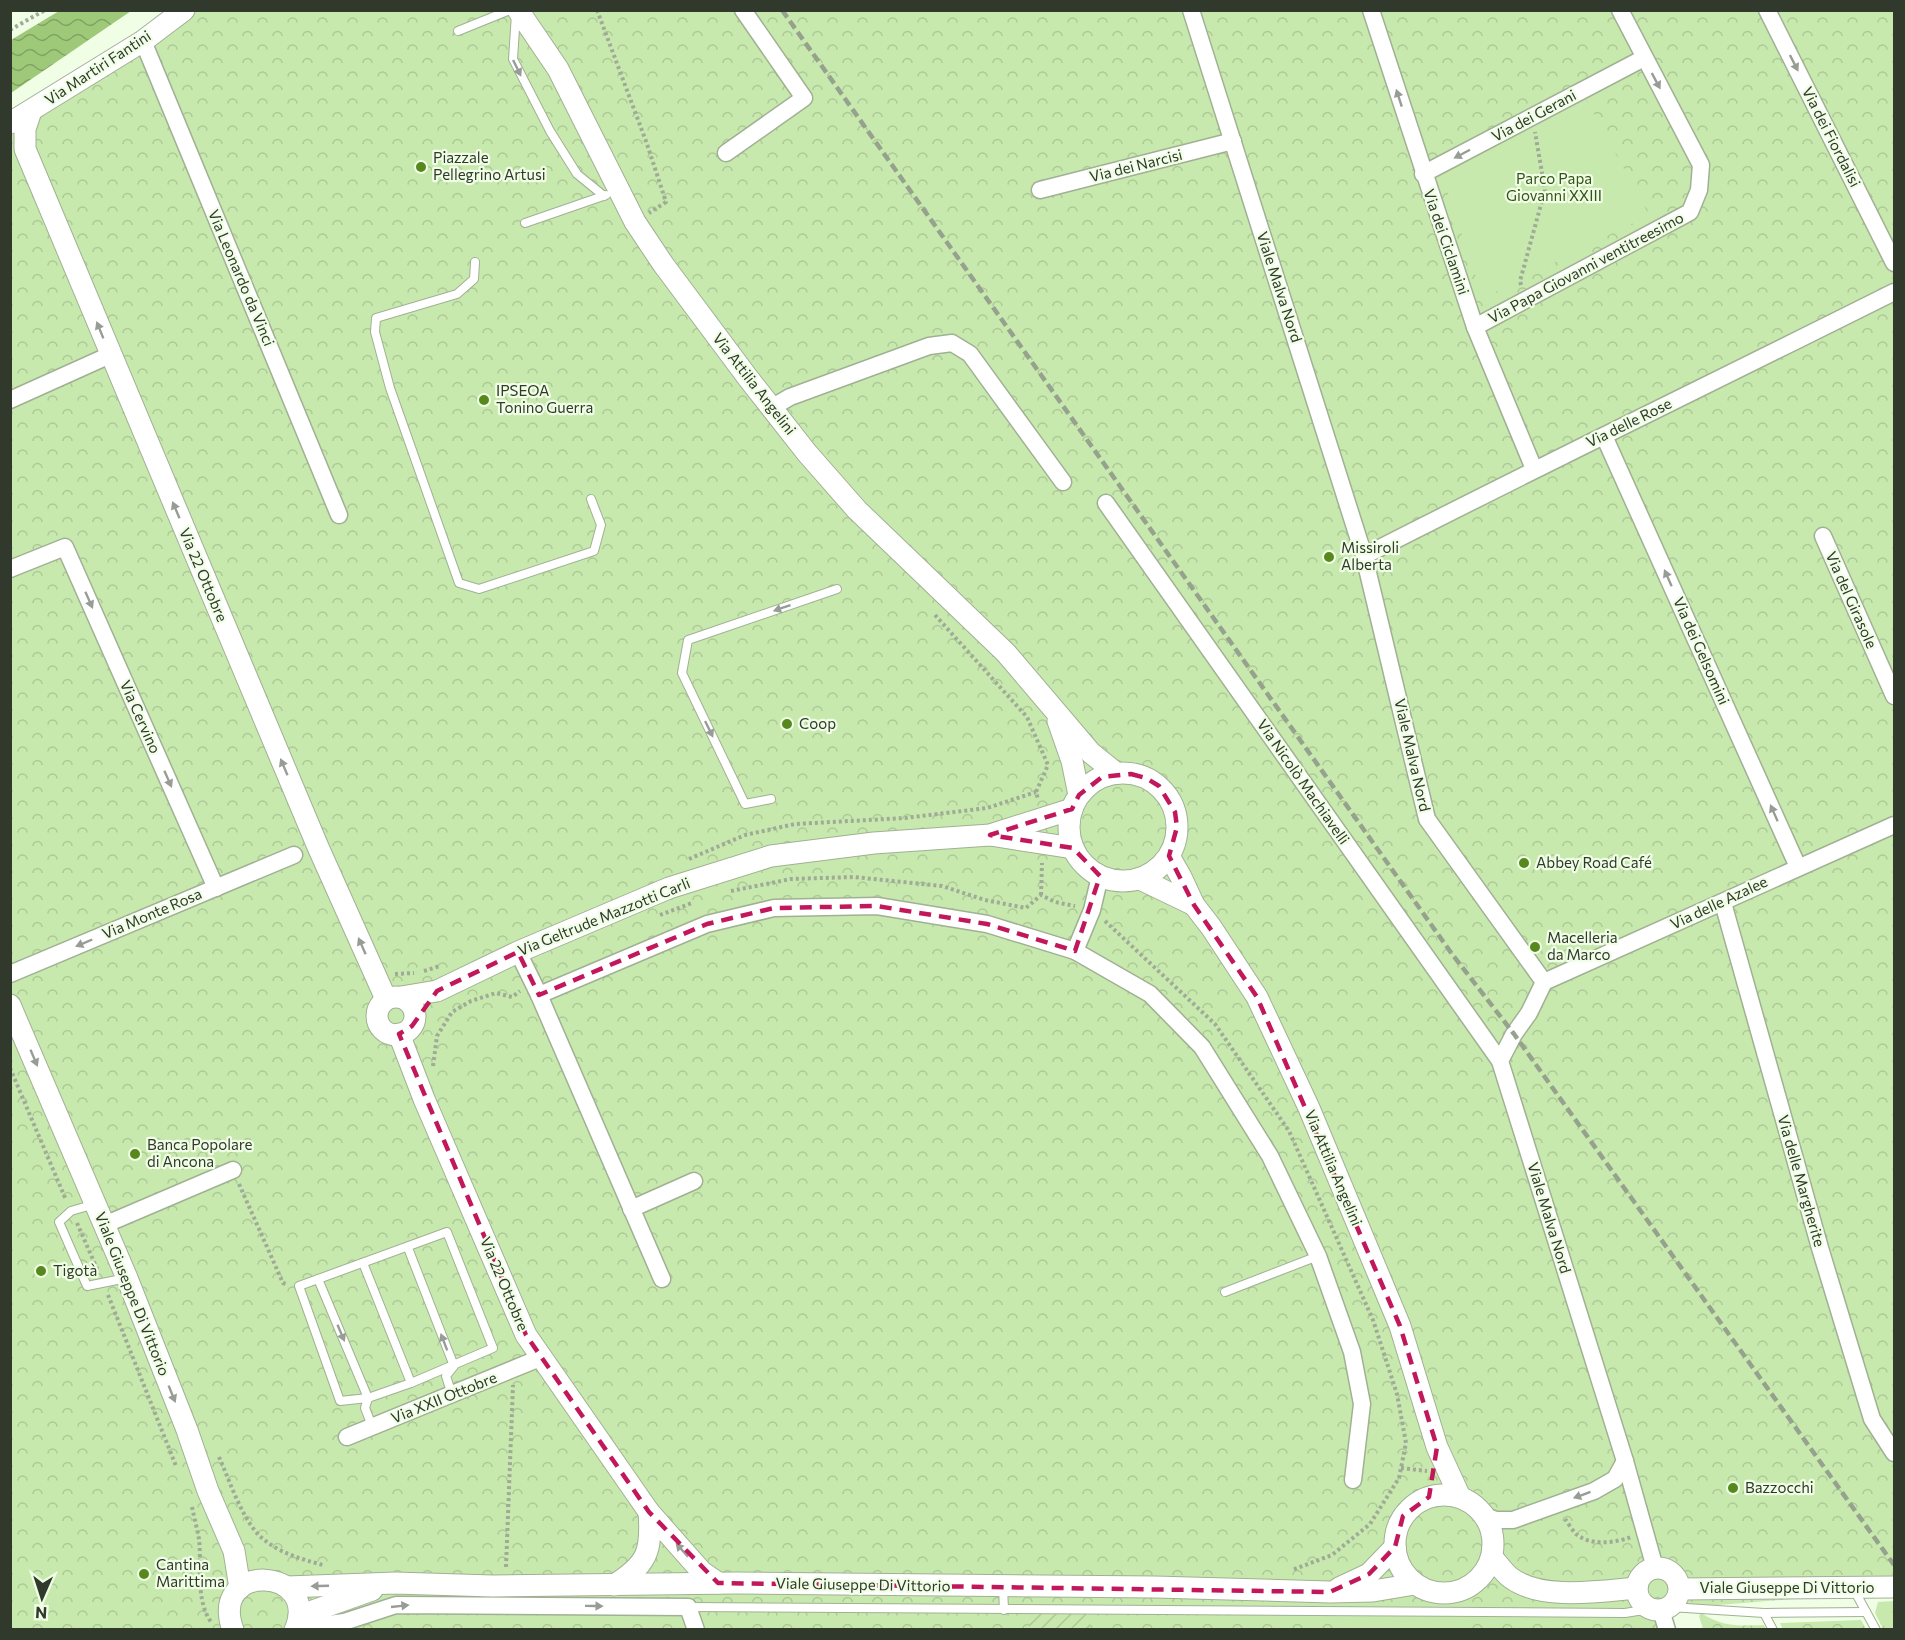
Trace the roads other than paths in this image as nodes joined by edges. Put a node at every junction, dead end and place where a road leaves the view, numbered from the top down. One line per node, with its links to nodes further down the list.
1 (184, 10): 10 (street, Via Martiri Fantini)
2 (510, 10): 9 (lane)
3 (517, 10): 19 (street, Via Attilia Angelini); 19 (lane, one-way to 19)
4 (743, 10): 16 (street)
5 (1191, 10): 14 (street, Viale Malva Nord)
6 (1371, 10): 17 (street, Via dei Ciclamini, one-way to 6)
7 (1620, 10): 11 (street, Via Papa Giovanni ventitreesimo)
8 (1767, 10): 22 (street, Via dei Fiordalisi, one-way to 22)
9 (458, 31)
10 (143, 41): 12 (street, Via Martiri Fantini); 33 (street, Via Leonardo da Vinci)
11 (1644, 58): 17 (street, Via dei Gerani, one-way to 17); 24 (street, Via Papa Giovanni ventitreesimo, one-way to 24)
12 (31, 111): 13 (street, Via Martiri Fantini); 15 (street, Via 22 Ottobre)
13 (10, 123)
14 (1233, 141): 18 (street, Via dei Narcisi); 35 (street, Viale Malva Nord)
15 (18, 146): 25 (street, Via 22 Ottobre, one-way to 15)
16 (726, 153)
17 (1423, 174): 24 (street, Via dei Ciclamini)
18 (1040, 190)
19 (611, 193): 20 (lane); 27 (street, Via Attilia Angelini)
20 (525, 223)
21 (475, 262): 31 (lane)
22 (1894, 263)
23 (1894, 292): 28 (street, Via delle Rose)
24 (1475, 327): 29 (street, Via dei Ciclamini)
25 (110, 355): 26 (street); 60 (street, Via 22 Ottobre, one-way to 25)
26 (10, 400)
27 (771, 408): 30 (street); 39 (street, Via Attilia Angelini)
28 (1604, 436): 29 (street, Via delle Rose); 48 (street, Via dei Gelsomini, one-way to 28)
29 (1534, 469): 35 (street, Via delle Rose)
30 (1063, 482)
31 (591, 499)
32 (1106, 503): 64 (street, Via Nicolò Machiavelli)
33 (339, 515)
34 (1823, 536): 38 (street, Via del Girasole)
35 (1364, 556): 57 (street, Viale Malva Nord)
36 (10, 569): 51 (street, Via Cervino, one-way to 51)
37 (837, 590): 41 (lane, one-way to 41)
38 (1894, 696)
39 (1054, 709): 40 (street, Via Attilia Angelini); 42 (street, Via Attilia Angelini)
40 (1116, 774): 42 (street); 47 (street)
41 (771, 799)
42 (1076, 802): 44 (street, Via Geltrude Mazzotti Carli); 45 (street)
43 (1894, 825): 48 (street, Via delle Azalee)
44 (990, 835): 45 (street, Via Geltrude Mazzotti Carli); 55 (street, Via Geltrude Mazzotti Carli)
45 (1073, 848): 49 (street)
46 (294, 855): 51 (street, Via Monte Rosa)
47 (1169, 856): 50 (street); 53 (street, Via Attilia Angelini)
48 (1798, 867): 52 (street, Via delle Azalee)
49 (1100, 876): 50 (street); 54 (street)
50 (1140, 879): 53 (street, Via Attilia Angelini)
51 (216, 888): 56 (street, Via Monte Rosa, one-way to 56)
52 (1723, 903): 57 (street, Via delle Azalee); 85 (street, Via delle Margherite)
53 (1194, 905): 84 (street, Via Attilia Angelini)
54 (1075, 951): 58 (street); 71 (street)
55 (518, 952): 58 (street); 59 (street, Via Geltrude Mazzotti Carli)
56 (10, 974)
57 (1544, 982): 64 (street)
58 (535, 988): 68 (street)
59 (437, 991): 60 (street, Via Geltrude Mazzotti Carli); 62 (street, Via Geltrude Mazzotti Carli)
60 (393, 998): 62 (street); 63 (street)
61 (10, 1005): 67 (street, Viale Giuseppe Di Vittorio, one-way to 67)
62 (414, 1018): 63 (street)
63 (399, 1034): 77 (street, Via 22 Ottobre)
64 (1500, 1061): 86 (street, Viale Malva Nord)
65 (233, 1170): 69 (street)
66 (694, 1181): 68 (street)
67 (95, 1204): 69 (street, Viale Giuseppe Di Vittorio); 73 (lane)
68 (631, 1209): 74 (street)
69 (104, 1225): 73 (street, Viale Giuseppe Di Vittorio)
70 (408, 1248): 72 (lane); 78 (lane, one-way to 70); 78 (lane)
71 (1318, 1256): 76 (lane); 87 (street)
72 (363, 1263): 75 (lane); 79 (lane)
73 (127, 1278): 107 (street, Viale Giuseppe Di Vittorio, one-way to 107)
74 (662, 1279)
75 (318, 1280): 81 (lane, one-way to 81); 81 (lane)
76 (1225, 1292)
77 (540, 1358): 80 (street, Via XXII Ottobre); 90 (street, Via 22 Ottobre)
78 (454, 1365): 79 (lane); 80 (lane)
79 (411, 1383): 81 (lane)
80 (452, 1395): 82 (street, Via XXII Ottobre)
81 (368, 1398): 82 (lane)
82 (372, 1426): 83 (street, Via XXII Ottobre)
83 (347, 1437)
84 (1437, 1447): 88 (street, Via Attilia Angelini); 89 (street, Via Attilia Angelini)
85 (1894, 1453)
86 (1625, 1461): 91 (street, one-way to 91); 94 (street, Viale Malva Nord)
87 (1353, 1479)
88 (1429, 1497): 89 (street); 92 (street)
89 (1460, 1497): 91 (street)
90 (649, 1512): 97 (street, Via 22 Ottobre, one-way to 90); 99 (street)
91 (1485, 1516): 93 (street)
92 (1395, 1547): 98 (street); 110 (street, Viale Giuseppe Di Vittorio)
93 (1492, 1557): 95 (street); 104 (street)
94 (1655, 1568): 109 (street); 112 (street)
95 (1511, 1578): 104 (street); 109 (street)
96 (395, 1582): 102 (street, Viale Giuseppe Di Vittorio, one-way to 102); 108 (street, Viale Giuseppe Di Vittorio); 118 (street, Viale Giuseppe Di Vittorio)
97 (718, 1583): 99 (street, Viale Giuseppe Di Vittorio); 100 (street, Viale Giuseppe Di Vittorio)
98 (1415, 1584): 104 (street); 110 (street, Viale Giuseppe Di Vittorio)
99 (614, 1585): 108 (street, Viale Giuseppe Di Vittorio)
100 (932, 1586): 101 (street, Viale Giuseppe Di Vittorio); 113 (lane)
101 (1003, 1586): 103 (street, Viale Giuseppe Di Vittorio); 114 (lane)
102 (287, 1587): 107 (street, Viale Giuseppe Di Vittorio); 118 (street)
103 (1155, 1587): 110 (street, Viale Giuseppe Di Vittorio); 115 (lane)
104 (1468, 1587)
105 (1853, 1587): 106 (street, Viale Giuseppe Di Vittorio); 112 (street, Viale Giuseppe Di Vittorio); 116 (lane)
106 (1894, 1587)
107 (240, 1588): 119 (street)
108 (497, 1588): 111 (street, Viale Giuseppe Di Vittorio, one-way to 111); 118 (street, Viale Giuseppe Di Vittorio, one-way to 108)
109 (1637, 1588): 112 (street)
110 (1330, 1592)
111 (688, 1607): 113 (lane); 120 (street)
112 (1666, 1609): 115 (lane); 117 (lane)
113 (933, 1610): 114 (lane)
114 (1004, 1610): 115 (lane)
115 (1156, 1610)
116 (1866, 1612): 117 (lane); 122 (lane)
117 (1764, 1614): 121 (lane)
118 (296, 1625)
119 (233, 1629)
120 (696, 1629)
121 (1773, 1629)
122 (1876, 1629)

